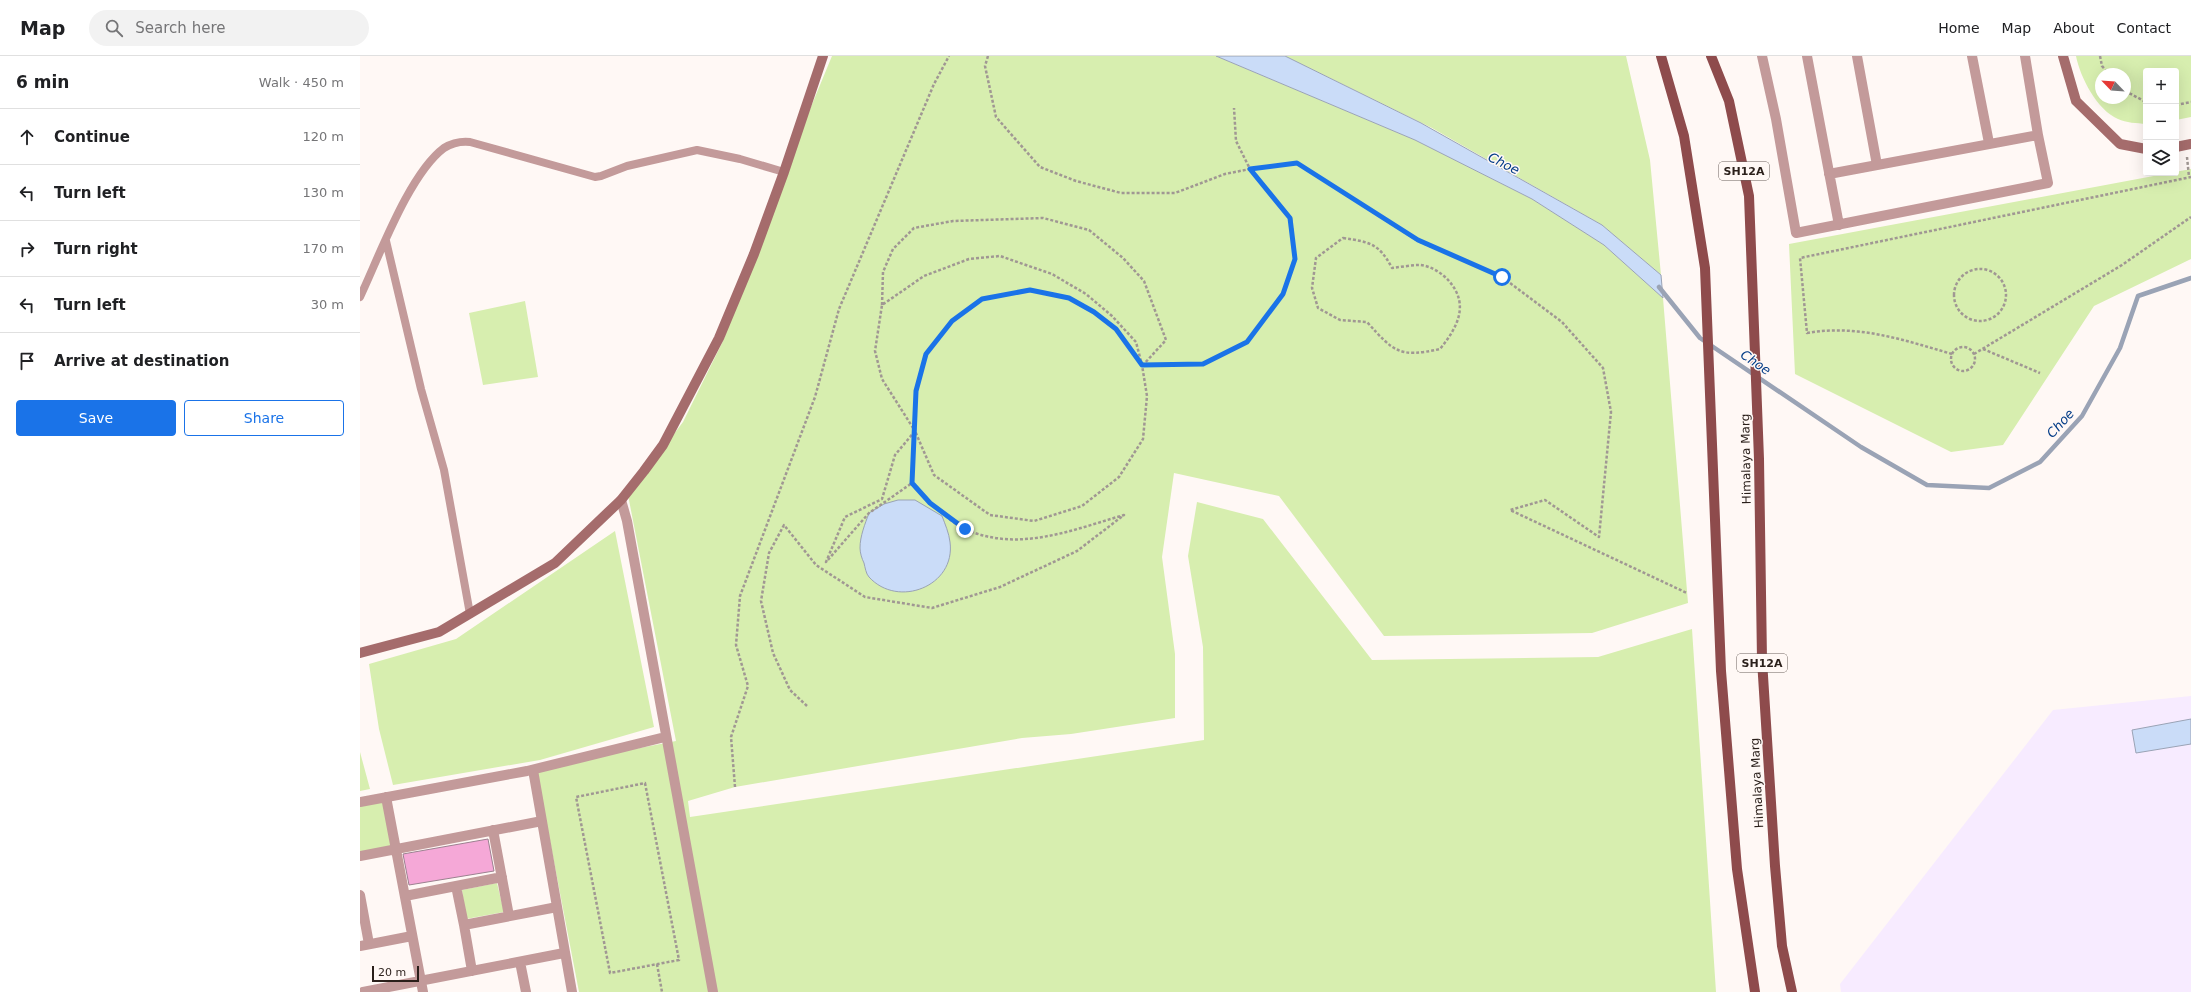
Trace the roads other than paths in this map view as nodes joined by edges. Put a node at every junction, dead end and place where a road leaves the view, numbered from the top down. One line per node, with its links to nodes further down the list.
1 (823, 56): 14 (street)
2 (1662, 56): 49 (main road, SH12A)
3 (1711, 56): 50 (main road, Himalaya Marg / SH12A)
4 (1762, 56): 16 (street)
5 (1807, 56): 15 (street)
6 (1857, 56): 13 (street)
7 (1972, 56): 11 (street)
8 (2025, 56): 10 (street)
9 (2063, 56): 12 (street)
10 (2038, 135): 11 (street); 16 (street)
11 (1988, 143): 13 (street)
12 (2143, 148)
13 (1877, 165): 15 (street)
14 (784, 172): 17 (lane); 19 (street)
15 (1829, 174): 16 (street)
16 (1839, 225)
17 (386, 241): 18 (lane); 20 (lane)
18 (360, 297)
19 (621, 500): 20 (street); 22 (street)
20 (470, 614): 21 (street)
21 (360, 654)
22 (665, 737): 23 (street); 48 (street)
23 (533, 770): 24 (street); 26 (street)
24 (386, 797): 25 (street); 28 (street)
25 (360, 802)
26 (542, 821): 27 (street); 34 (street)
27 (493, 830): 28 (street); 30 (street)
28 (396, 849): 29 (street); 32 (street)
29 (360, 856)
30 (502, 877): 31 (street); 35 (street)
31 (456, 886): 32 (street); 36 (street)
32 (405, 896): 37 (street)
33 (361, 902): 38 (street)
34 (557, 907): 35 (street); 39 (street)
35 (509, 916): 36 (street)
36 (464, 925): 41 (street)
37 (412, 936): 38 (street); 42 (street)
38 (365, 945)
39 (564, 953): 40 (street); 47 (street)
40 (520, 962): 41 (street); 46 (street)
41 (472, 971): 42 (street)
42 (421, 981): 43 (street); 45 (street)
43 (378, 991): 44 (street)
44 (364, 992)
45 (423, 992)
46 (526, 992)
47 (572, 992)
48 (713, 992)
49 (1755, 992)
50 (1792, 992)

